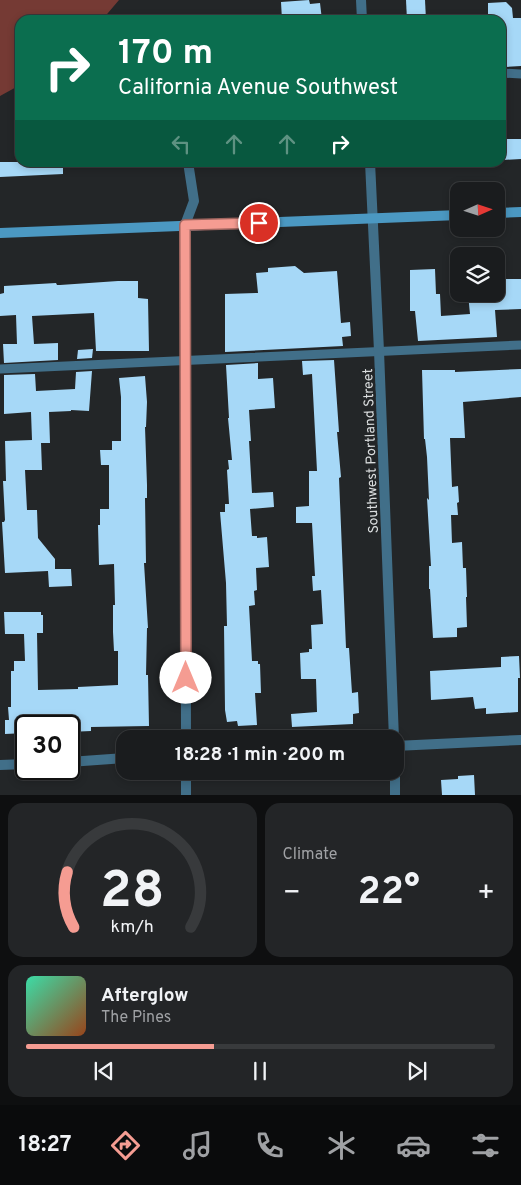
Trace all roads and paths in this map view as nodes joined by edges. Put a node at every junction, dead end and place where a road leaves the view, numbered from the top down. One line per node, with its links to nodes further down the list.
1 (361, 0): 2 (street)
2 (362, 15)
3 (506, 74): 4 (lane)
4 (521, 74)
5 (189, 167): 11 (street)
6 (370, 167): 10 (street, Southwest Portland Street)
7 (521, 212): 8 (main road)
8 (505, 213)
9 (450, 215): 10 (main road)
10 (373, 218): 11 (main road); 14 (street, Southwest Portland Street)
11 (185, 225): 12 (main road); 15 (street)
12 (0, 233)
13 (521, 344): 14 (lane)
14 (379, 351): 15 (lane); 18 (street, Southwest Portland Street)
15 (186, 360): 16 (lane); 17 (street)
16 (0, 369)
17 (186, 730)
18 (394, 730)
19 (521, 740): 20 (street)
20 (404, 746)
21 (116, 759): 22 (street)
22 (80, 761)
23 (15, 764): 24 (street)
24 (0, 765)
25 (186, 780): 27 (street)
26 (395, 780): 28 (street)
27 (186, 795)
28 (395, 795)

